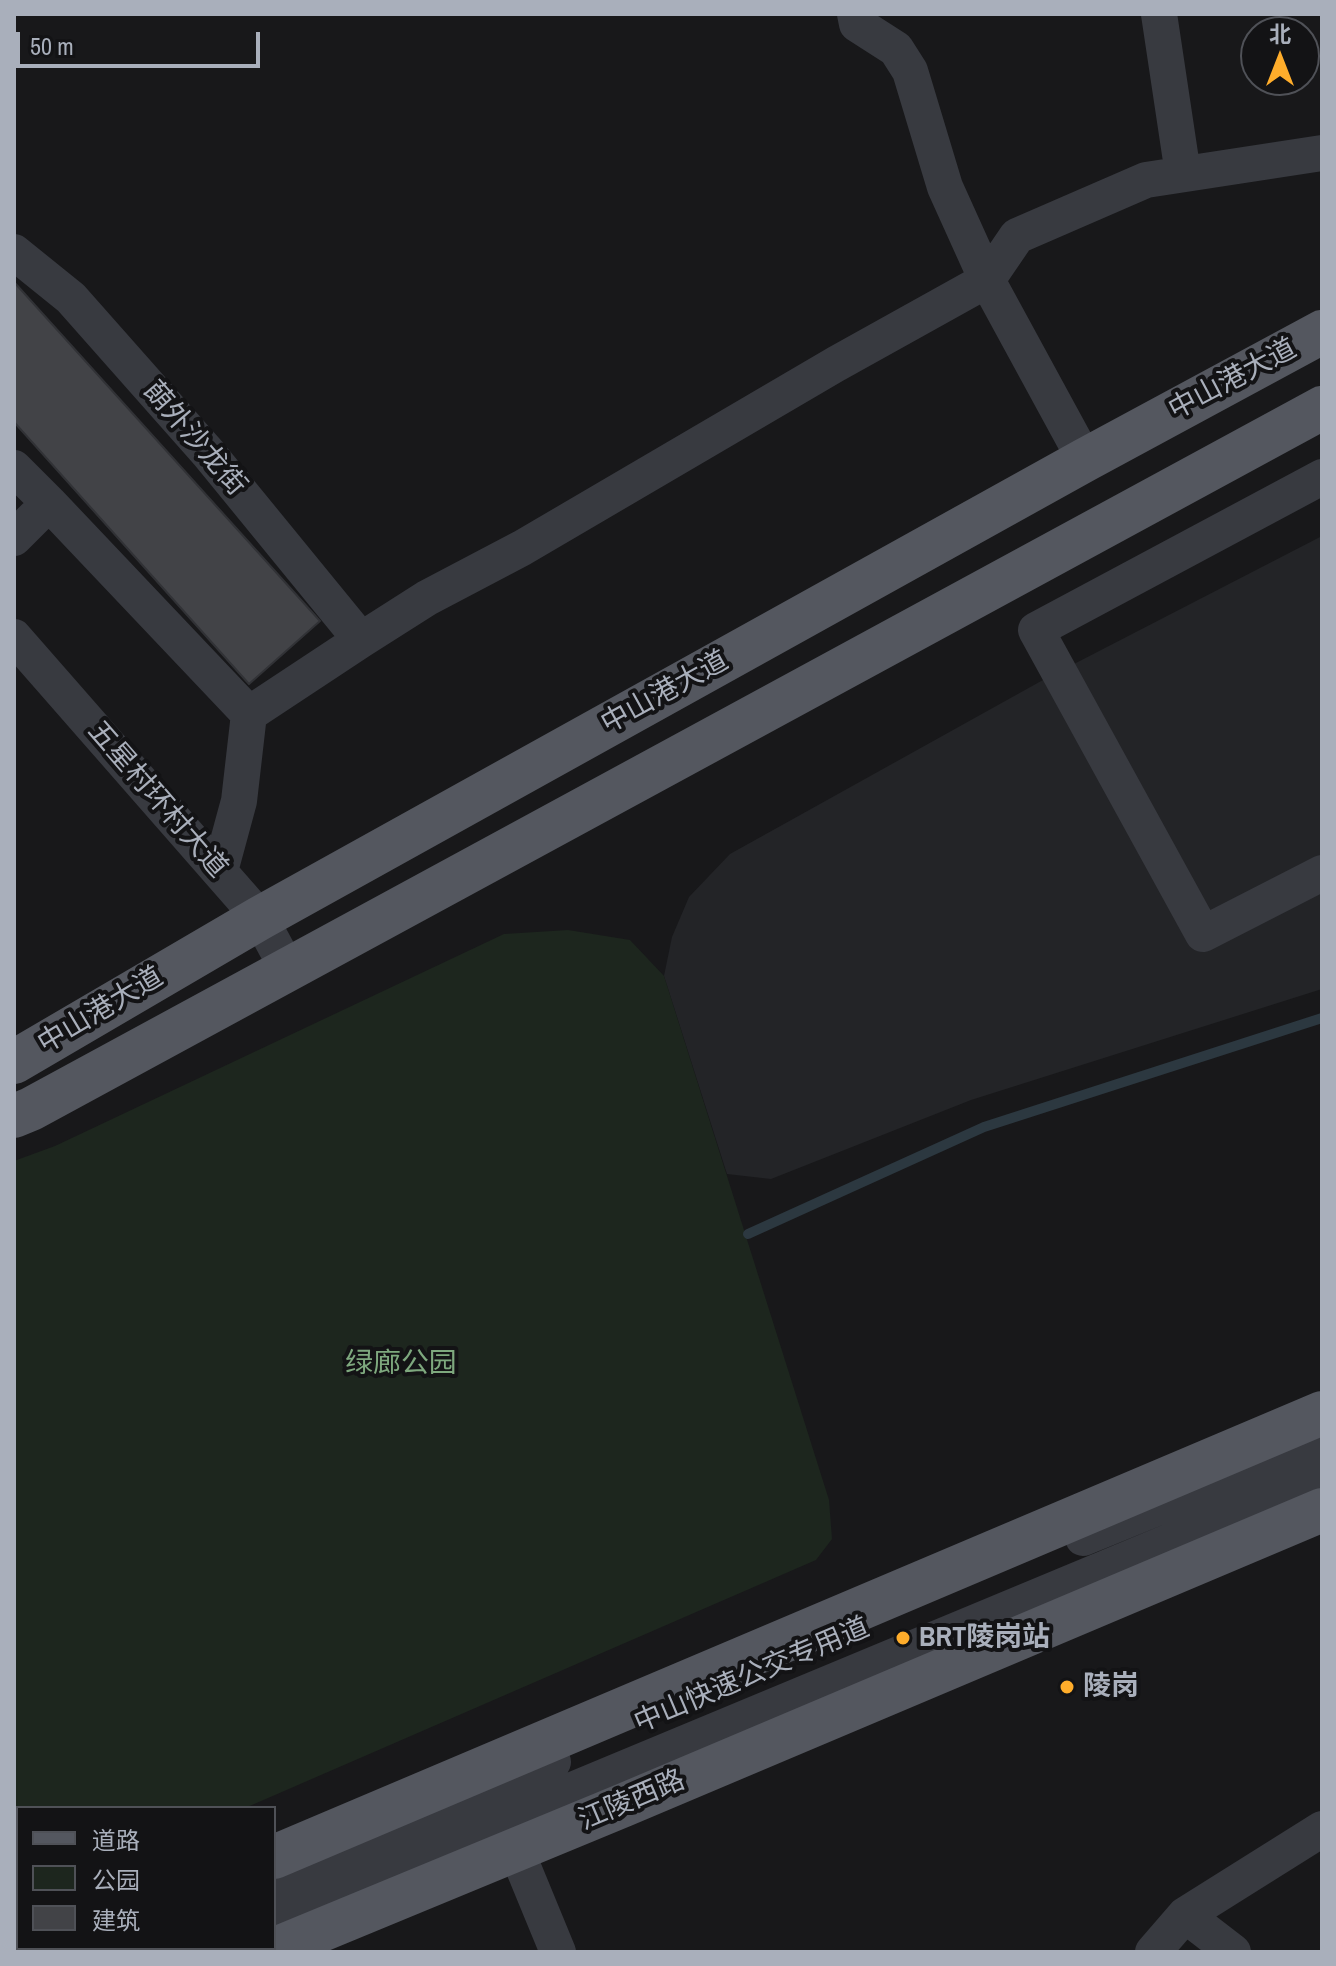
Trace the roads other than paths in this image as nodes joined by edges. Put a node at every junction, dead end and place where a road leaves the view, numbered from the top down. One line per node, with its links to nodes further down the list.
1 (855, 14): 6 (street)
2 (1159, 14): 4 (street)
3 (1322, 153): 4 (street)
4 (1183, 174): 6 (street)
5 (14, 252): 15 (street, 蓢外沙龙街)
6 (987, 280): 9 (street); 15 (street)
7 (1322, 332): 9 (main road, 中山港大道)
8 (1322, 408): 20 (main road, 中山港大道)
9 (1085, 460): 19 (main road, 中山港大道)
10 (14, 468): 12 (street)
11 (1322, 477): 18 (street)
12 (49, 503): 13 (street); 16 (street)
13 (14, 538)
14 (14, 637): 17 (street, 五星村环村大道)
15 (361, 640): 16 (street)
16 (249, 714): 17 (street)
17 (220, 871): 19 (street, 五星村环村大道)
18 (1322, 873)
19 (260, 918): 20 (street, 五星村环村大道); 21 (main road, 中山港大道)
20 (288, 970): 22 (main road, 中山港大道)
21 (14, 1062)
22 (14, 1116)
23 (1322, 1413): 29 (main road)
24 (1322, 1440): 30 (street, 中山快速公交专用道)
25 (1322, 1478): 31 (street, 中山快速公交专用道)
26 (1322, 1510): 28 (main road, 江陵西路)
27 (1322, 1829): 32 (street)
28 (516, 1850): 33 (main road, 江陵西路); 34 (street)
29 (276, 1856)
30 (276, 1883)
31 (276, 1913)
32 (1185, 1915): 35 (street); 36 (street)
33 (276, 1949)
34 (558, 1952)
35 (1153, 1952)
36 (1233, 1952)

